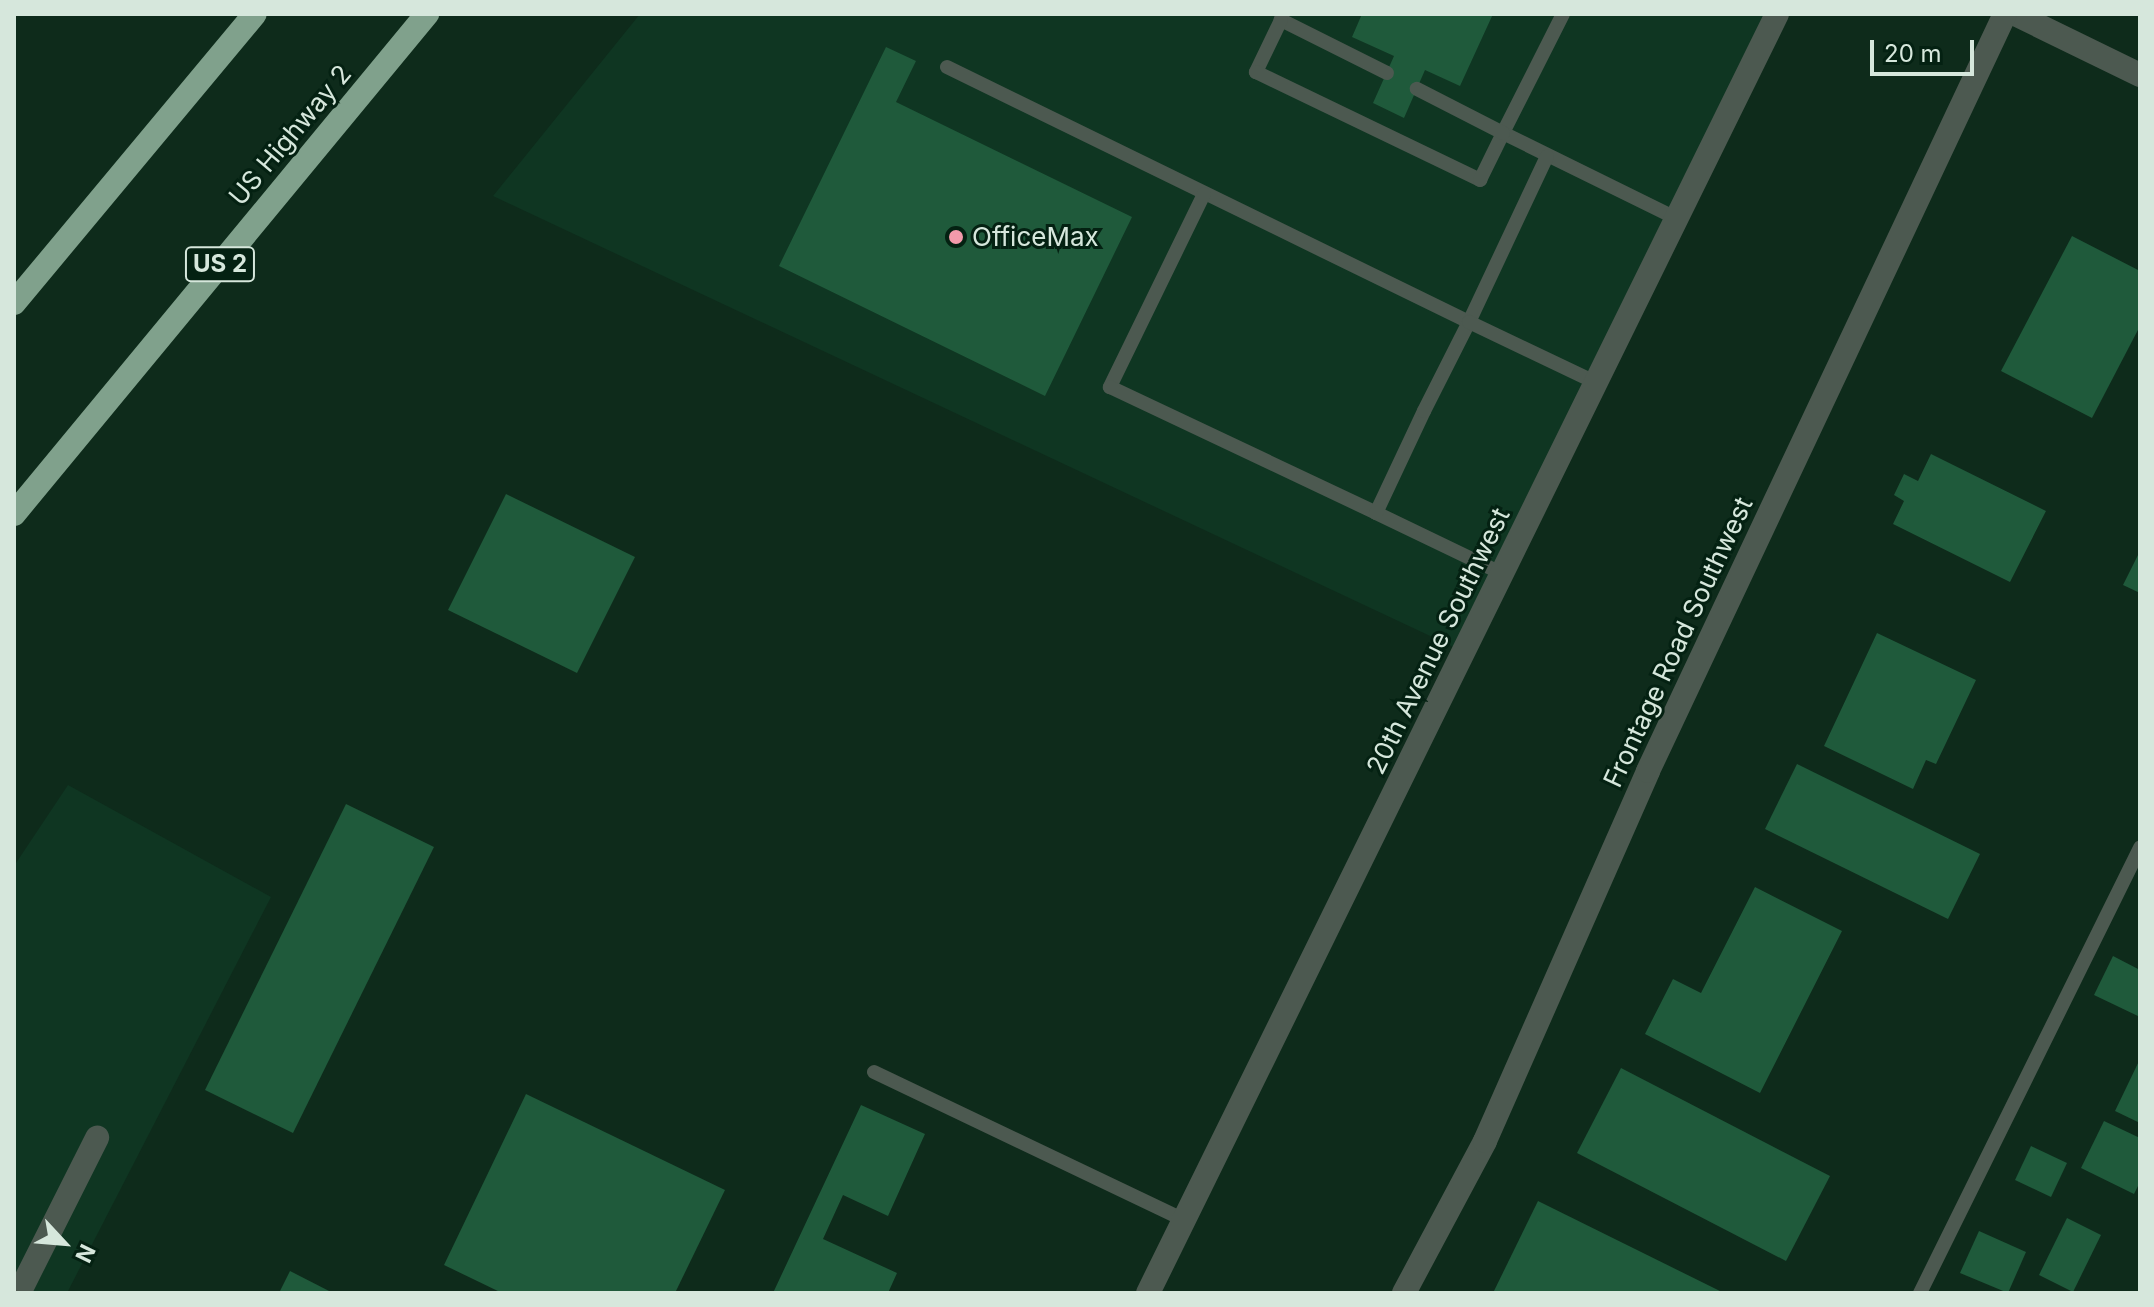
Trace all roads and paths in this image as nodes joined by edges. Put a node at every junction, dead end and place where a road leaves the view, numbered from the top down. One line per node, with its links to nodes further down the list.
1 (255, 14): 16 (highway)
2 (427, 14): 20 (highway, US Highway 2 / US 2)
3 (1563, 14): 12 (lane)
4 (1777, 14): 15 (street, 20th Avenue Southwest)
5 (2005, 14): 28 (street, Frontage Road Southwest)
6 (2015, 14): 10 (street)
7 (1279, 16): 9 (lane); 12 (lane)
8 (947, 67): 14 (lane)
9 (1387, 73)
10 (2140, 75)
11 (1417, 89): 12 (lane)
12 (1503, 133): 13 (lane)
13 (1547, 156): 15 (lane); 17 (lane)
14 (1204, 194): 17 (lane); 19 (lane)
15 (1676, 218): 18 (street, 20th Avenue Southwest)
16 (14, 303)
17 (1469, 322): 18 (lane); 19 (lane)
18 (1597, 383): 21 (street, 20th Avenue Southwest)
19 (1376, 513): 21 (lane)
20 (14, 514)
21 (1503, 574): 25 (street, 20th Avenue Southwest)
22 (2140, 847): 29 (lane)
23 (874, 1072): 25 (lane)
24 (97, 1138): 26 (street)
25 (1184, 1220): 27 (street, 20th Avenue Southwest)
26 (19, 1293)
27 (1148, 1293)
28 (1404, 1293)
29 (1920, 1293)

